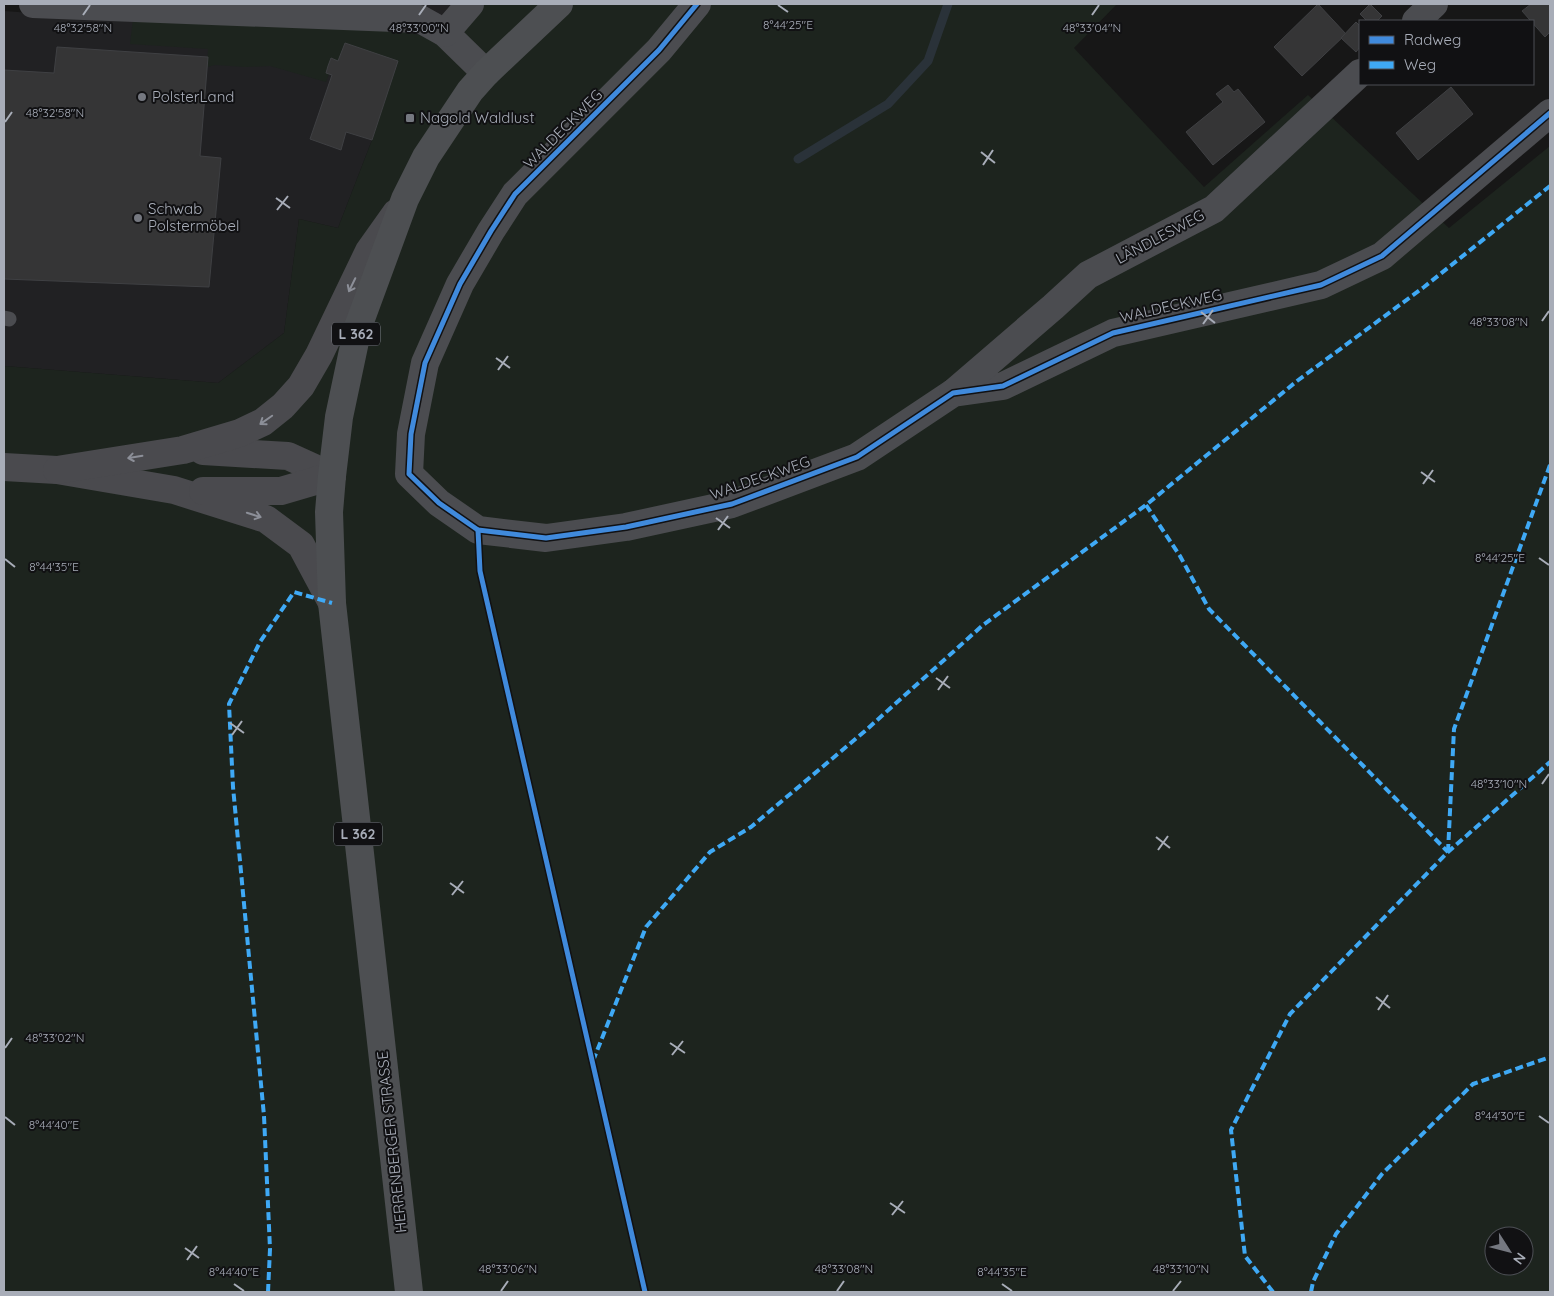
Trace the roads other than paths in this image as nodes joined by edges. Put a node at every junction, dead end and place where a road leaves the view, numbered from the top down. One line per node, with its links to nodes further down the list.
1 (34, 4): 7 (street)
2 (470, 4): 7 (street)
3 (559, 4): 8 (main road, L 362)
4 (697, 4): 12 (street, WALDECKWEG)
5 (1434, 4): 6 (street)
6 (1417, 20)
7 (445, 33): 8 (street)
8 (486, 73): 11 (main road, L 362)
9 (1359, 74): 12 (street, LÄNDLESWEG)
10 (1550, 113): 12 (street, WALDECKWEG)
11 (405, 199): 13 (main road, one-way to 13); 16 (main road, L 362)
12 (953, 393)
13 (183, 450): 15 (main road, one-way to 15); 16 (main road)
14 (4, 466): 15 (main road)
15 (57, 470): 17 (main road)
16 (332, 476): 17 (main road); 18 (main road, L 362)
17 (174, 490): 18 (main road, one-way to 18)
18 (332, 603): 19 (main road, HERRENBERGER STRASSE / L 362)
19 (409, 1292)

